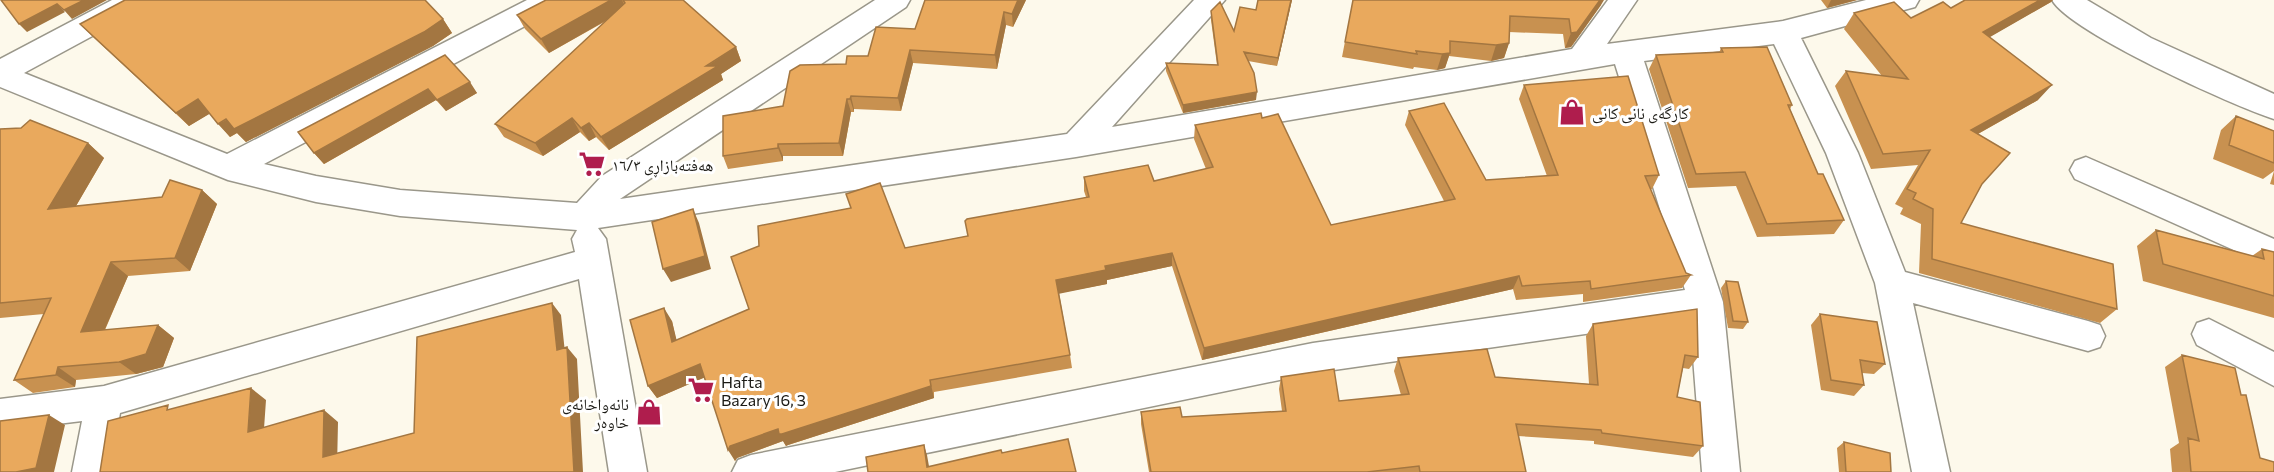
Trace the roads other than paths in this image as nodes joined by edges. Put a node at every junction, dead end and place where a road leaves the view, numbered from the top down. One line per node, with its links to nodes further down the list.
1 (136, 0): 11 (street)
2 (551, 0): 14 (street)
3 (896, 0): 16 (street)
4 (1211, 0): 13 (street)
5 (1623, 0): 10 (street)
6 (1905, 0): 8 (street)
7 (2066, 0): 12 (street)
8 (1783, 32): 9 (street); 19 (street)
9 (1626, 52): 10 (street); 20 (street)
10 (1581, 58): 13 (street)
11 (0, 74): 14 (street)
12 (2274, 107)
13 (1076, 145): 16 (street)
14 (228, 168): 16 (street)
15 (2085, 170): 17 (street)
16 (585, 217): 18 (street)
17 (2274, 254)
18 (592, 261): 24 (street); 27 (street)
19 (1892, 283): 22 (street); 30 (street)
20 (1706, 302): 28 (street); 29 (street)
21 (2209, 334): 23 (street)
22 (2088, 336)
23 (2274, 370)
24 (104, 402): 25 (street); 26 (street)
25 (0, 415)
26 (91, 472)
27 (628, 472)
28 (751, 472)
29 (1721, 472)
30 (1931, 472)

